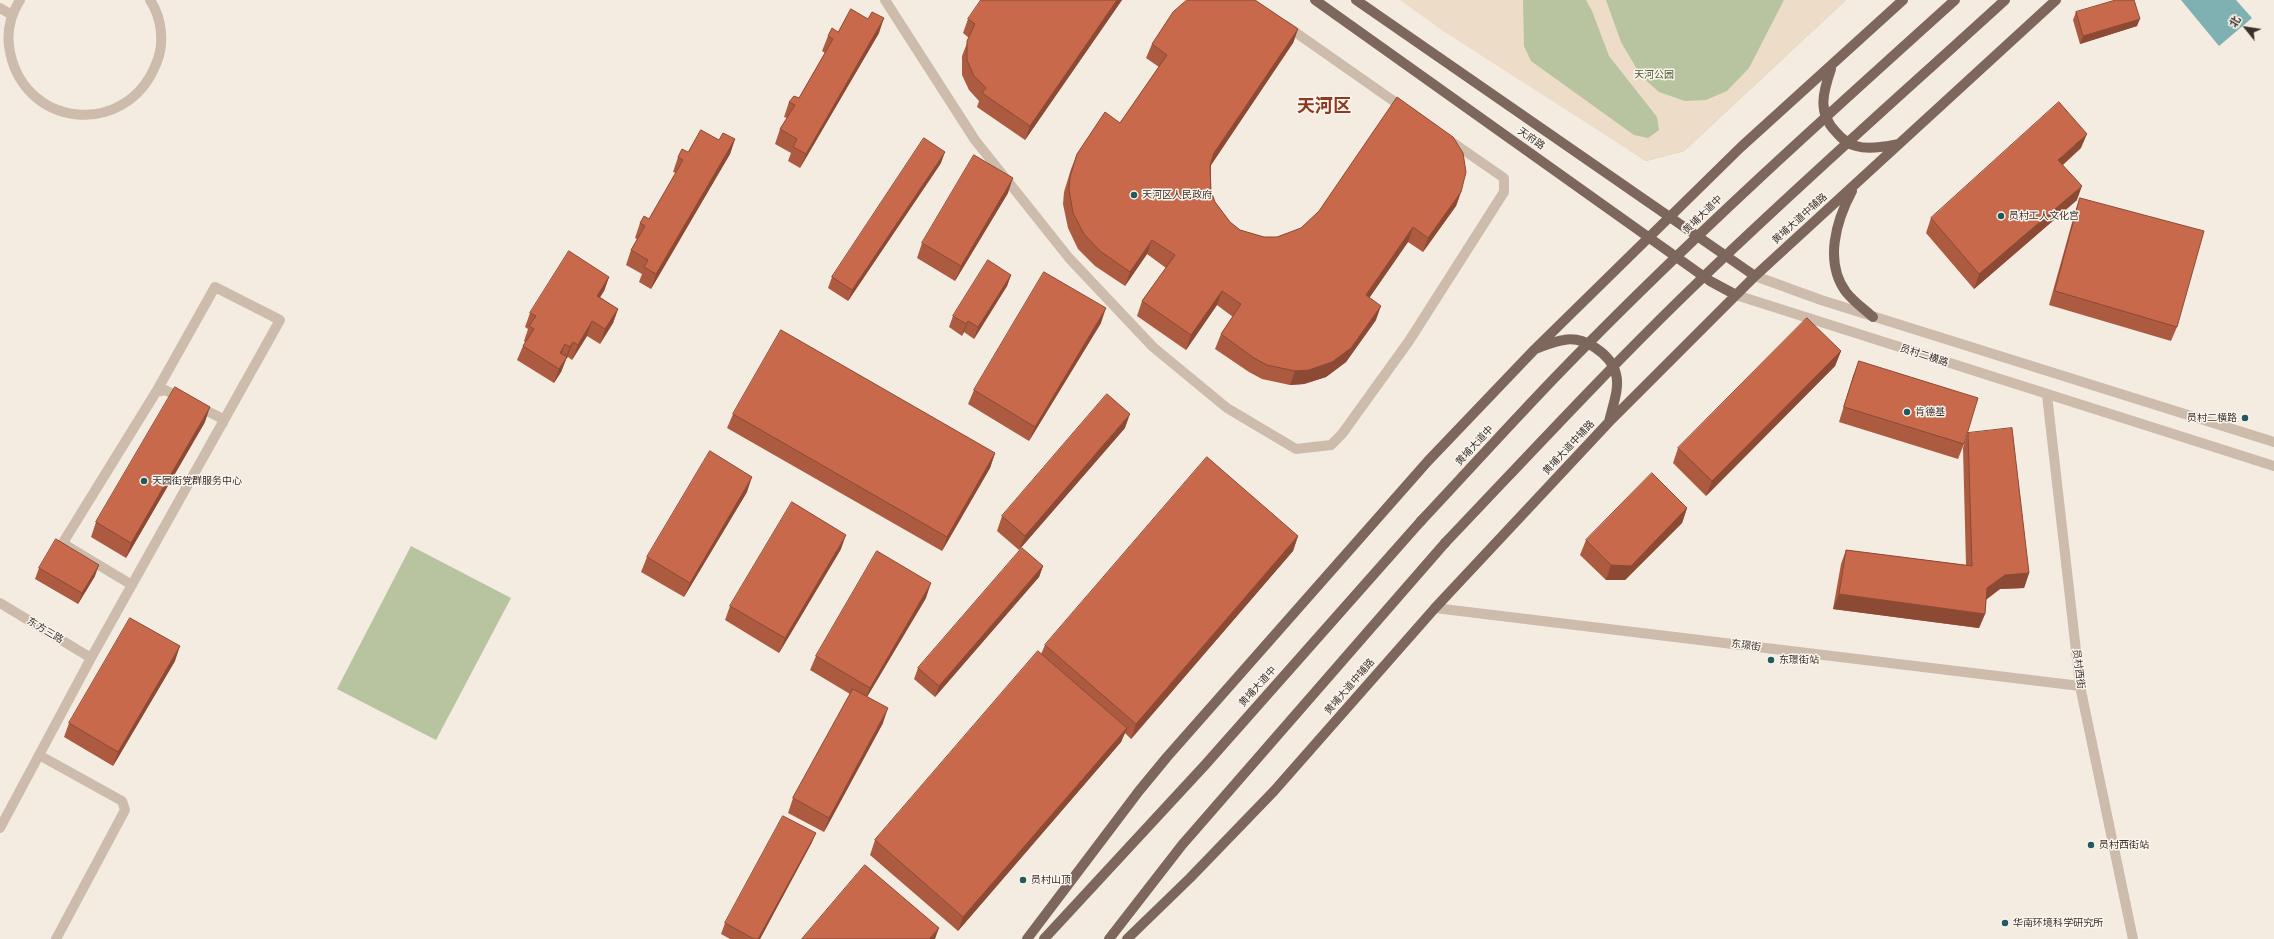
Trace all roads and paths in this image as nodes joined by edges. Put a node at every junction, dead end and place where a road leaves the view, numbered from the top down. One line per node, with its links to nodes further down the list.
1 (20, 0): 11 (street)
2 (150, 0): 11 (street)
3 (886, 0): 15 (street)
4 (1315, 0): 19 (main road, 天府路)
5 (1356, 0): 18 (main road, 天府路)
6 (1903, 0): 13 (main road)
7 (1955, 0): 39 (main road, 黄埔大道中, bridge)
8 (2005, 0): 40 (main road, bridge)
9 (2056, 0): 16 (main road, 黄埔大道中辅路)
10 (0, 8): 11 (street)
11 (12, 15)
12 (1275, 18): 14 (street)
13 (1831, 67): 16 (main road); 18 (main road)
14 (1412, 114)
15 (1439, 132)
16 (1899, 144): 17 (main road, 黄埔大道中辅路)
17 (1854, 185): 20 (main road, 黄埔大道中辅路); 22 (main road)
18 (1669, 216): 19 (main road); 20 (main road, 天府路)
19 (1648, 237): 21 (main road, 天府路); 23 (main road)
20 (1755, 276): 21 (main road, 黄埔大道中辅路); 22 (street)
21 (1736, 295): 25 (street, 员村二横路); 26 (main road, 黄埔大道中辅路)
22 (1873, 317): 28 (street)
23 (1535, 349): 26 (main road); 38 (main road)
24 (156, 392): 27 (street); 27 (street); 30 (street)
25 (2047, 395): 29 (street, 员村二横路); 34 (street, 员村西街)
26 (1609, 422): 32 (main road, 黄埔大道中辅路)
27 (223, 423): 30 (street)
28 (2274, 442)
29 (2274, 466)
30 (132, 585): 33 (street)
31 (0, 603): 33 (street, 东方三路)
32 (1435, 608): 34 (street, 东璟街); 41 (main road, 黄埔大道中辅路)
33 (91, 658): 35 (street)
34 (2080, 686): 42 (street, 员村西街)
35 (39, 755): 36 (street); 37 (street)
36 (0, 828)
37 (56, 939)
38 (1028, 939)
39 (1044, 939)
40 (1109, 939)
41 (1127, 939)
42 (2133, 939)

